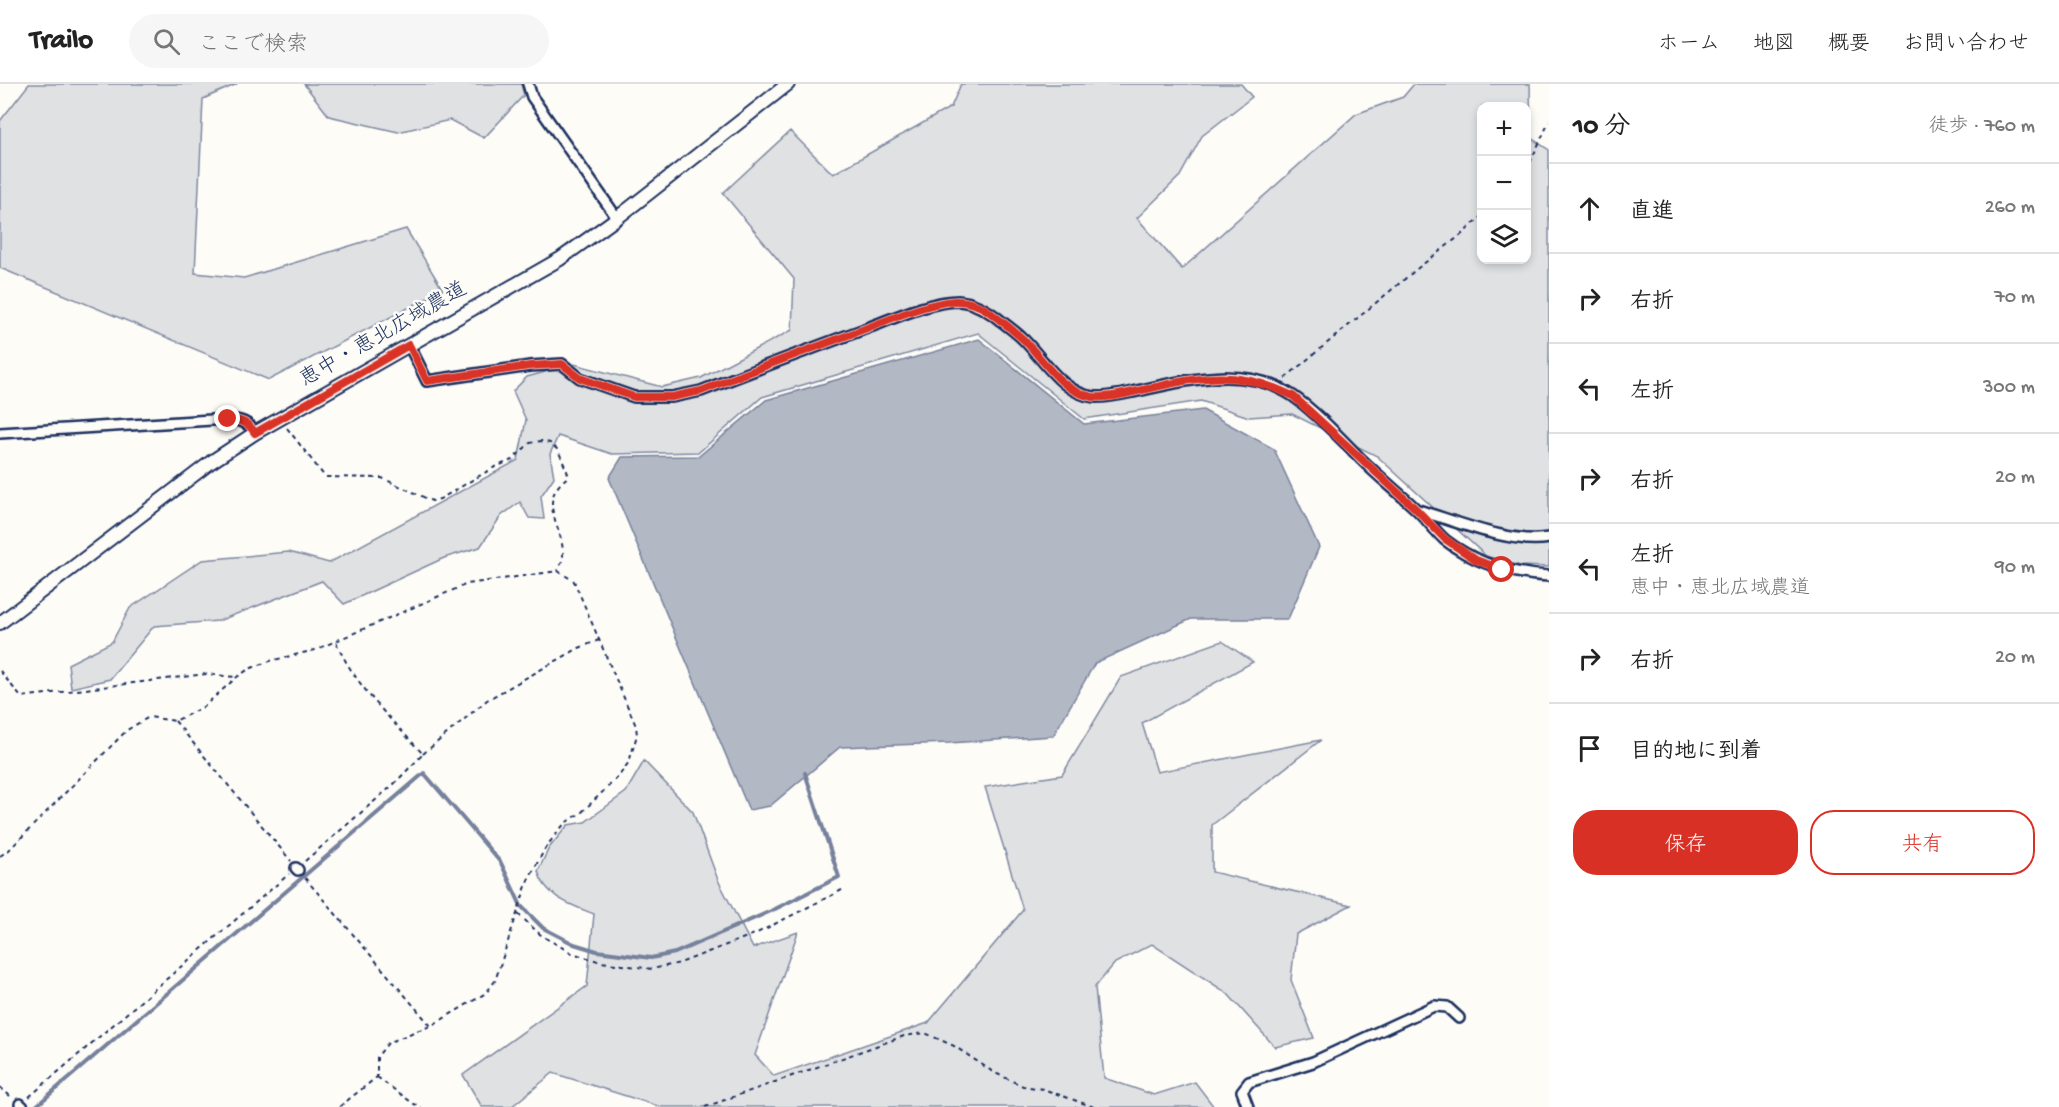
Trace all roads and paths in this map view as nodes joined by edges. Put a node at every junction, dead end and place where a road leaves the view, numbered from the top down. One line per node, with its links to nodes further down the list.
1 (528, 84): 5 (street)
2 (788, 84): 5 (street, 恵中・恵北広域農道)
3 (1549, 122): 4 (path)
4 (1531, 162)
5 (616, 218): 7 (street, 恵中・恵北広域農道)
6 (1477, 220): 8 (path)
7 (409, 345): 8 (street); 9 (street, 恵中・恵北広域農道)
8 (1275, 388): 12 (street)
9 (280, 418): 11 (street, 恵中・恵北広域農道); 14 (path)
10 (0, 433): 11 (street)
11 (255, 433): 16 (street, 恵中・恵北広域農道)
12 (1417, 510): 13 (street); 15 (street)
13 (1549, 538)
14 (558, 571): 17 (path); 18 (path)
15 (1549, 576)
16 (0, 623)
17 (599, 640): 22 (path); 27 (path)
18 (335, 641): 20 (path); 22 (path)
19 (0, 671): 20 (path)
20 (237, 677): 21 (path)
21 (175, 721): 23 (path); 24 (path)
22 (423, 754): 24 (path)
23 (0, 856)
24 (297, 869): 32 (path)
25 (309, 883): 29 (path)
26 (846, 888): 27 (path)
27 (518, 914): 29 (path)
28 (1459, 1018): 37 (street)
29 (432, 1026): 30 (path)
30 (377, 1077): 33 (path); 34 (path)
31 (0, 1087): 32 (path)
32 (22, 1106)
33 (339, 1107)
34 (422, 1107)
35 (705, 1107): 36 (path)
36 (1094, 1107)
37 (1248, 1107)

